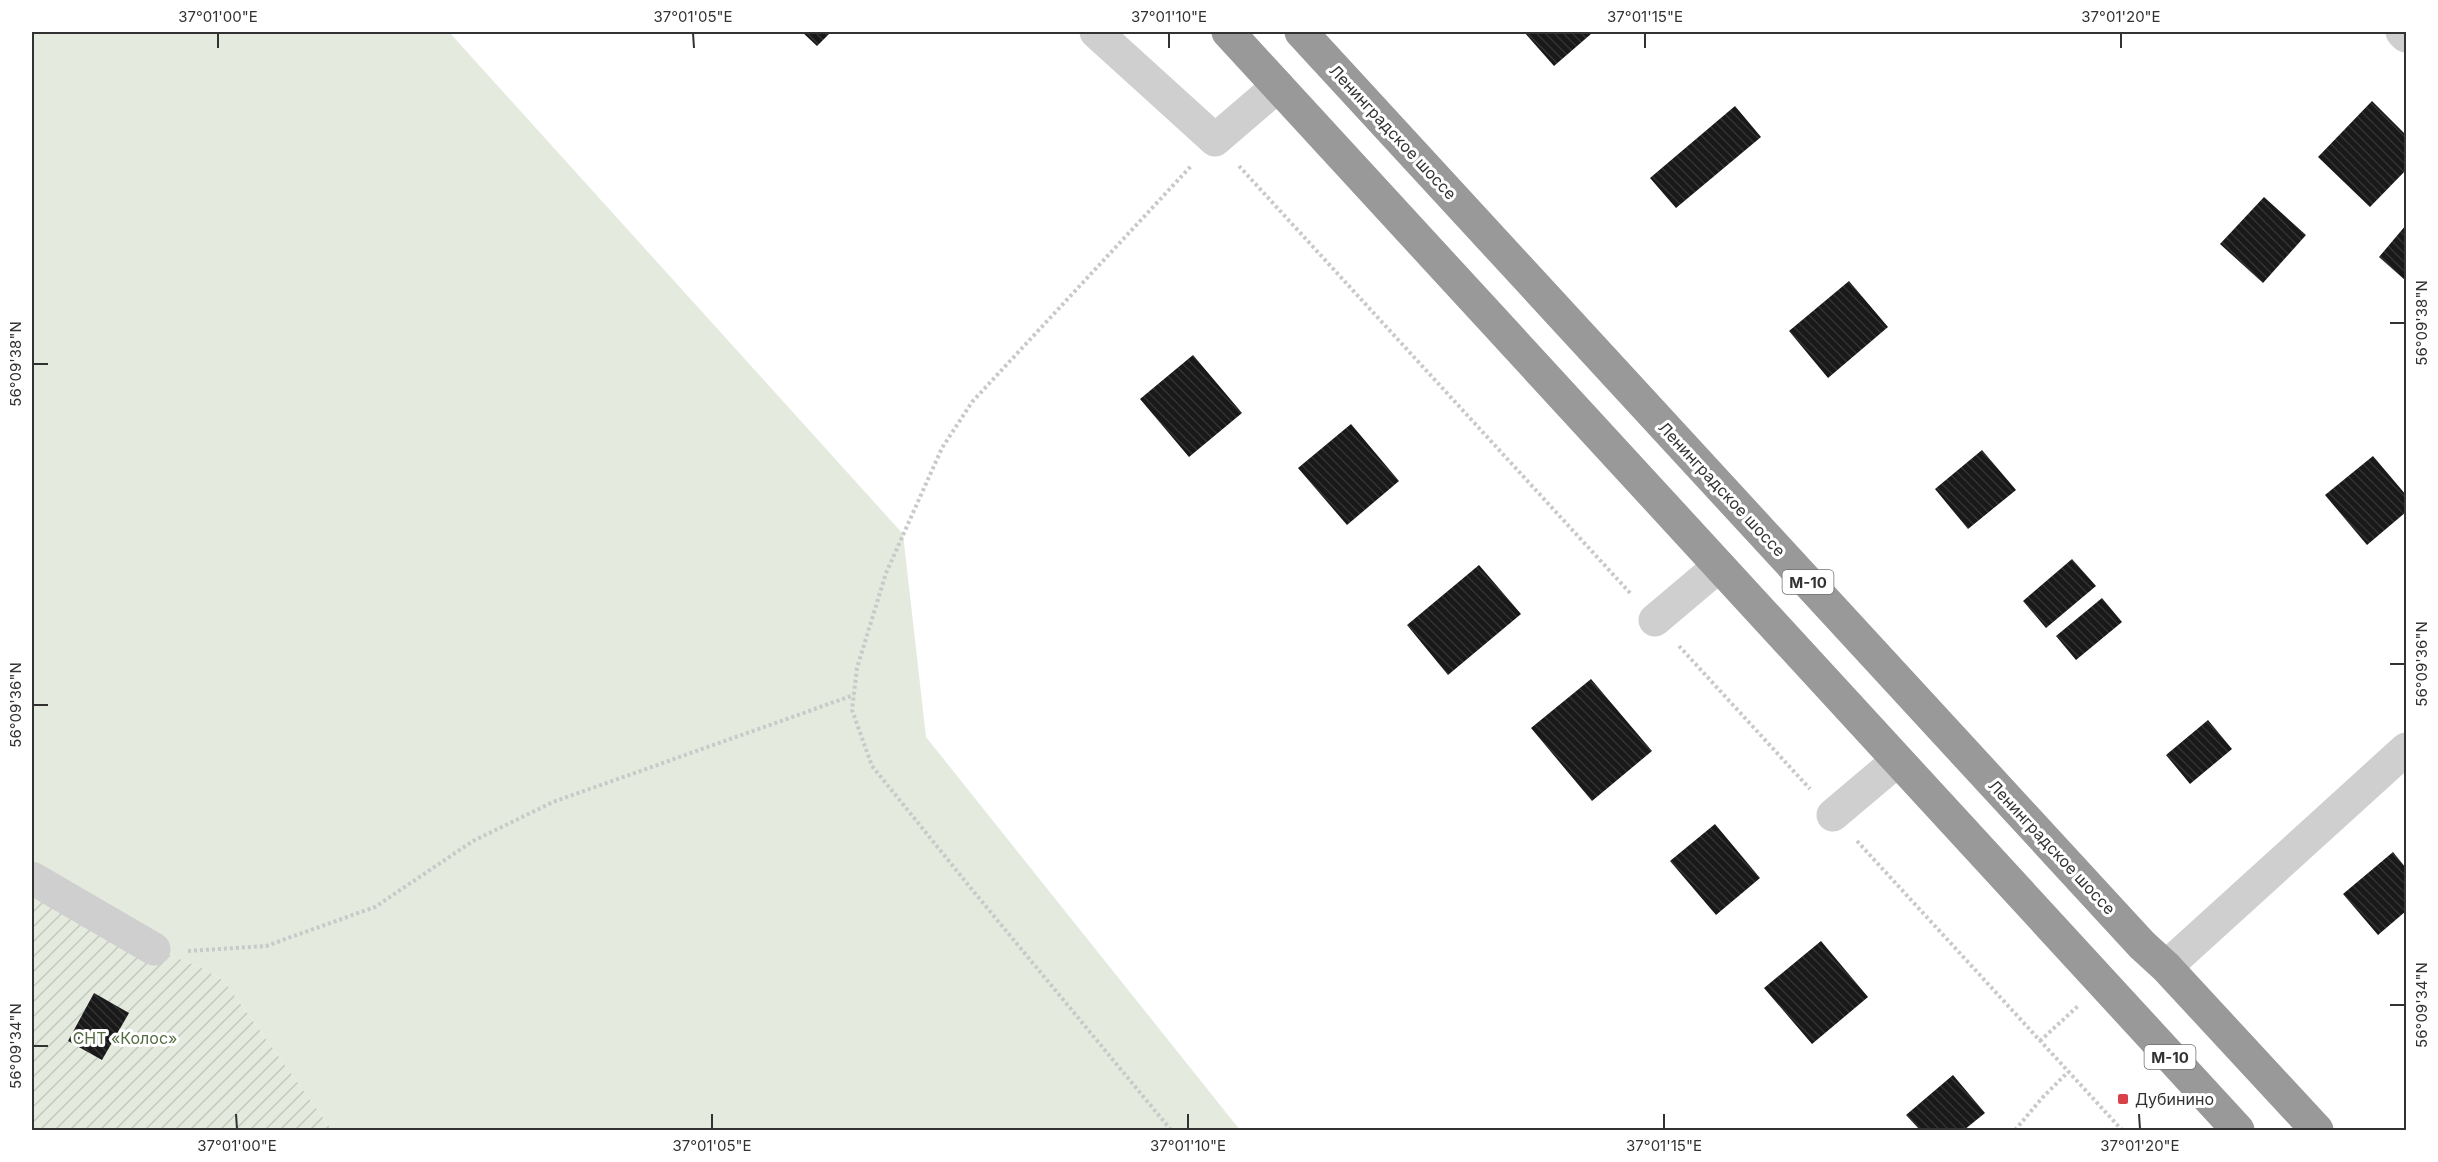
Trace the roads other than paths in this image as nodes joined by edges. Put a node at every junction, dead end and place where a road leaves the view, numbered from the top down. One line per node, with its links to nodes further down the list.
1 (1096, 32): 6 (street)
2 (1228, 32): 6 (highway, М-10)
3 (1300, 32): 14 (highway, Ленинградское шоссе / М-10)
4 (2402, 32): 5 (street)
5 (2406, 36)
6 (1278, 86): 7 (highway, М-10)
7 (1719, 566): 8 (street); 10 (highway, М-10)
8 (1655, 620)
9 (2406, 749): 14 (street)
10 (1897, 761): 11 (street); 15 (highway, М-10)
11 (1833, 814)
12 (32, 878): 13 (street)
13 (154, 949)
14 (2166, 967): 16 (highway, Ленинградское шоссе / М-10)
15 (2238, 1131)
16 (2317, 1131)

